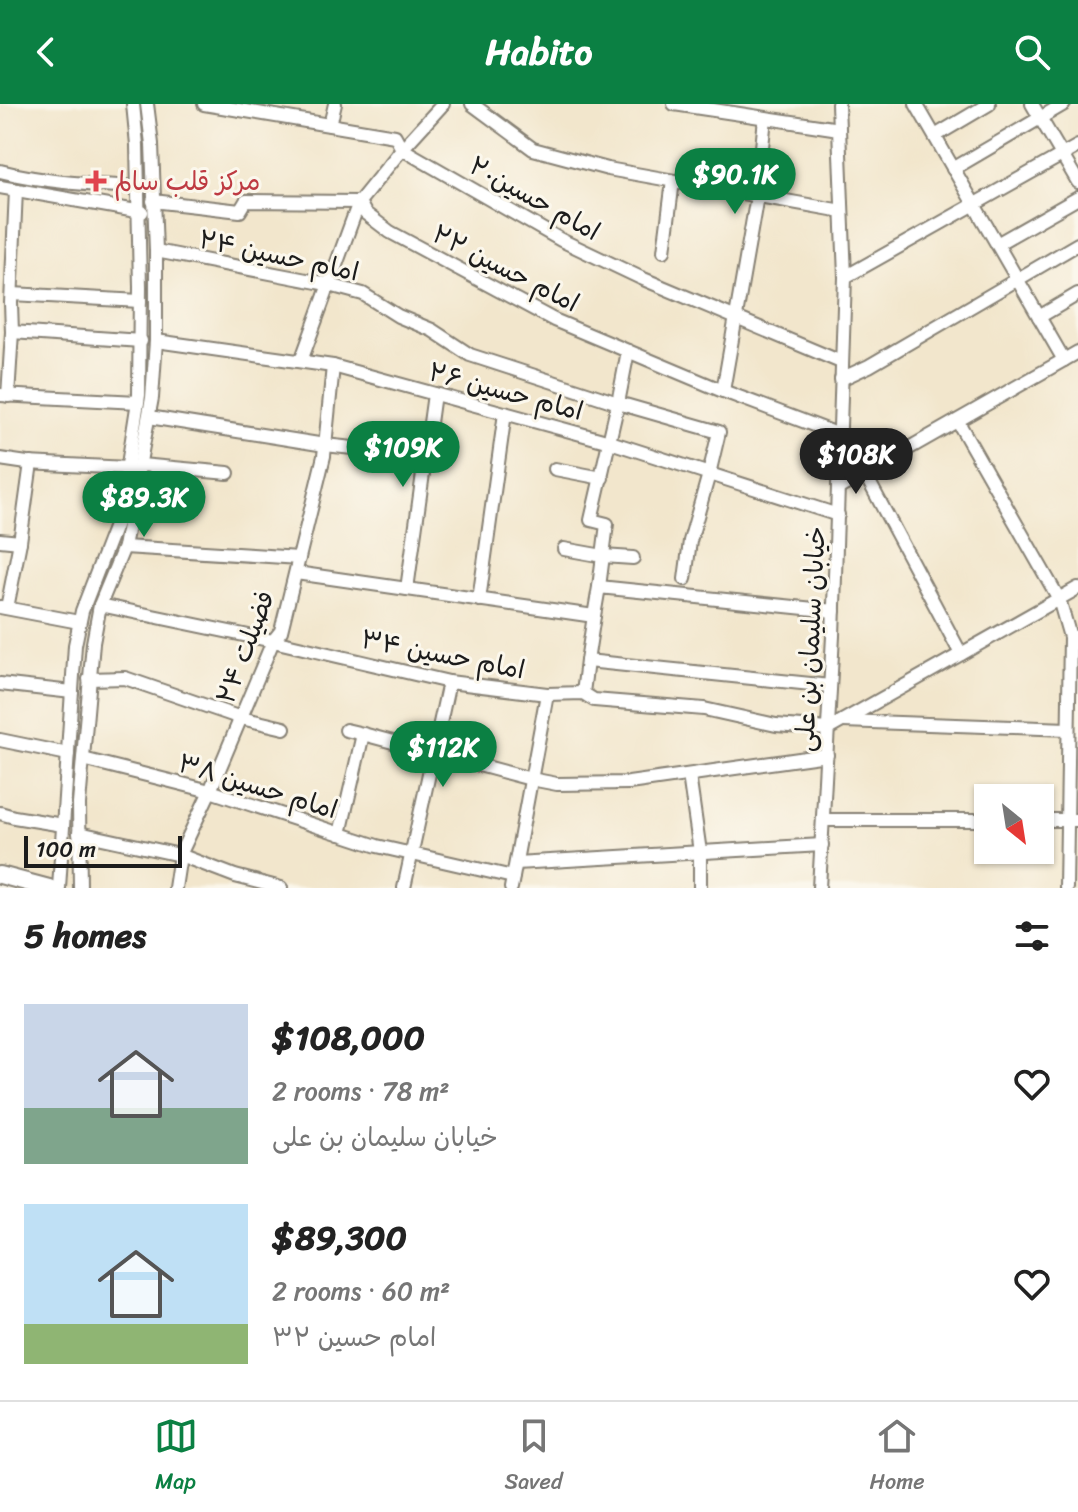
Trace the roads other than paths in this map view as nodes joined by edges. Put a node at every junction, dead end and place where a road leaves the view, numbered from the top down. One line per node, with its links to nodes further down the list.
1 (133, 104): 26 (street)
2 (147, 104): 30 (street)
3 (204, 104): 15 (street, امام حسین۲۰)
4 (335, 104): 15 (street)
5 (443, 104): 19 (street)
6 (472, 104): 23 (street)
7 (838, 104): 16 (street, خیابان سلیمان بن علی)
8 (916, 104): 17 (street)
9 (989, 104): 17 (street)
10 (1032, 104): 14 (street)
11 (1064, 104): 14 (street)
12 (683, 105): 13 (street)
13 (765, 118): 16 (street); 28 (street)
14 (1041, 118): 20 (street); 21 (street)
15 (330, 125): 19 (street, امام حسین۲۰)
16 (839, 129): 33 (street, خیابان سلیمان بن علی)
17 (935, 136): 21 (street)
18 (1078, 146): 20 (street)
19 (402, 149): 31 (street); 48 (street, امام حسین۲۰)
20 (1062, 155): 24 (street); 32 (street)
21 (953, 169): 32 (street)
22 (0, 171): 26 (street)
23 (673, 181): 28 (street); 40 (street)
24 (1078, 182)
25 (0, 187): 27 (street)
26 (137, 187): 30 (street); 34 (street)
27 (16, 190): 34 (street); 35 (street)
28 (757, 196): 33 (street); 48 (street)
29 (1078, 198): 37 (street)
30 (153, 201): 31 (street); 34 (street); 39 (street)
31 (359, 202): 43 (street); 52 (street, امام حسین ۲۲)
32 (974, 205): 37 (street); 41 (street)
33 (842, 211): 41 (street, خیابان سلیمان بن علی)
34 (137, 212): 46 (street)
35 (15, 230): 36 (street); 45 (street)
36 (0, 231)
37 (997, 244): 42 (street)
38 (1078, 244): 42 (street)
39 (156, 251): 43 (street, امام حسین ۲۴); 51 (street)
40 (664, 251)
41 (845, 277): 56 (street, خیابان سلیمان بن علی)
42 (1017, 279): 47 (street); 58 (street)
43 (328, 285): 55 (street); 63 (street, امام حسین ۲۴)
44 (1078, 294): 47 (street)
45 (8, 300): 46 (street); 49 (street)
46 (140, 301): 50 (street)
47 (1039, 317): 54 (street)
48 (736, 318): 56 (street, امام حسین۲۰); 59 (street)
49 (12, 332): 50 (street); 61 (street)
50 (141, 341): 62 (street)
51 (156, 341): 55 (street, امام حسین ۲۶); 65 (street)
52 (628, 351): 59 (street, امام حسین ۲۲); 63 (street)
53 (1078, 352): 54 (street)
54 (1064, 360): 66 (street)
55 (301, 361): 57 (street, امام حسین ۲۶)
56 (841, 362): 58 (street, خیابان سلیمان بن علی)
57 (333, 366): 60 (street, امام حسین ۲۶); 69 (street, فضیلت ۲۴)
58 (841, 379): 67 (street, خیابان سلیمان بن علی)
59 (723, 391): 67 (street, امام حسین ۲۲)
60 (434, 394): 64 (street, امام حسین ۲۶); 92 (street)
61 (4, 396): 62 (street)
62 (138, 402): 73 (street)
63 (618, 403): 68 (street); 76 (street, امام حسین ۲۴)
64 (505, 413): 68 (street, امام حسین ۲۶); 94 (street)
65 (149, 417): 69 (street); 73 (street)
66 (958, 422): 77 (street); 93 (street)
67 (840, 435): 79 (street, خیابان سلیمان بن علی)
68 (610, 442): 76 (street, امام حسین ۲۶); 78 (street)
69 (325, 445): 70 (street); 86 (street, فضیلت ۲۴)
70 (371, 450)
71 (0, 459): 72 (street)
72 (31, 463): 73 (street); 82 (street)
73 (134, 467): 75 (street); 83 (street); 99 (street)
74 (555, 469): 78 (street)
75 (228, 473)
76 (709, 474): 80 (street, امام حسین ۲۶); 89 (street)
77 (865, 474): 79 (street); 102 (street)
78 (602, 478): 85 (street)
79 (839, 488): 80 (street, خیابان سلیمان بن علی)
80 (838, 515): 97 (street, خیابان سلیمان بن علی)
81 (0, 540): 82 (street)
82 (20, 542): 96 (street)
83 (124, 547): 86 (street); 95 (street)
84 (564, 549): 85 (street)
85 (603, 556): 87 (street); 90 (street)
86 (299, 558): 88 (street, فضیلت ۲۴)
87 (633, 558)
88 (296, 573): 92 (street); 101 (street, فضیلت ۲۴)
89 (685, 579)
90 (599, 587): 97 (street); 98 (street)
91 (1078, 588): 93 (street)
92 (407, 589): 94 (street)
93 (1059, 599): 100 (street); 102 (street)
94 (479, 600): 98 (street)
95 (100, 605): 101 (street, امام حسین ۳۴); 104 (street)
96 (4, 607): 99 (street)
97 (834, 611): 107 (street, خیابان سلیمان بن علی)
98 (594, 616): 103 (street)
99 (79, 622): 108 (street)
100 (1074, 637): 116 (street)
101 (273, 641): 105 (street, امام حسین ۳۴); 111 (street, فضیلت ۲۴)
102 (961, 654): 112 (street)
103 (587, 661): 107 (street); 109 (street)
104 (89, 679): 111 (street); 118 (street)
105 (449, 682): 110 (street, امام حسین ۳۴); 123 (street)
106 (0, 684): 108 (street)
107 (830, 686): 115 (street, خیابان سلیمان بن علی)
108 (72, 692): 114 (street)
109 (583, 693): 110 (street, امام حسین ۳۴); 115 (street, امام حسین ۳۴)
110 (547, 694): 127 (street)
111 (241, 718): 113 (street); 128 (street, فضیلت ۲۴)
112 (841, 721): 115 (street); 116 (street)
113 (284, 728)
114 (70, 729): 118 (street); 122 (street)
115 (828, 729): 124 (street, خیابان سلیمان بن علی)
116 (1068, 729): 121 (street)
117 (346, 730): 119 (street)
118 (85, 732): 125 (street)
119 (363, 734): 123 (street); 135 (street)
120 (0, 740): 122 (street)
121 (1073, 744): 132 (street)
122 (68, 754): 133 (street)
123 (433, 754): 127 (street); 138 (street)
124 (827, 755): 126 (street); 130 (street, خیابان سلیمان بن علی)
125 (83, 759): 128 (street, امام حسین ۳۸); 134 (street)
126 (689, 775): 127 (street); 137 (street)
127 (531, 779): 140 (street)
128 (210, 791): 135 (street, امام حسین ۳۸); 139 (street, فضیلت ۲۴)
129 (0, 813): 133 (street)
130 (824, 820): 131 (street); 136 (street, خیابان سلیمان بن علی)
131 (974, 820)
132 (1072, 820): 151 (street)
133 (63, 825): 144 (street)
134 (79, 833): 139 (street); 145 (street)
135 (340, 834): 138 (street, امام حسین ۳۸)
136 (822, 845): 137 (street); 150 (street, خیابان سلیمان بن علی)
137 (700, 852): 140 (street); 149 (street)
138 (410, 853): 142 (street, امام حسین ۳۸); 148 (street)
139 (180, 855): 146 (street, فضیلت ۲۴); 147 (street)
140 (516, 863): 142 (street)
141 (0, 875): 143 (main road)
142 (512, 882)
143 (49, 888)
144 (59, 888)
145 (80, 888)
146 (175, 888)
147 (281, 888)
148 (404, 888)
149 (700, 888)
150 (819, 888)
151 (1066, 888)

